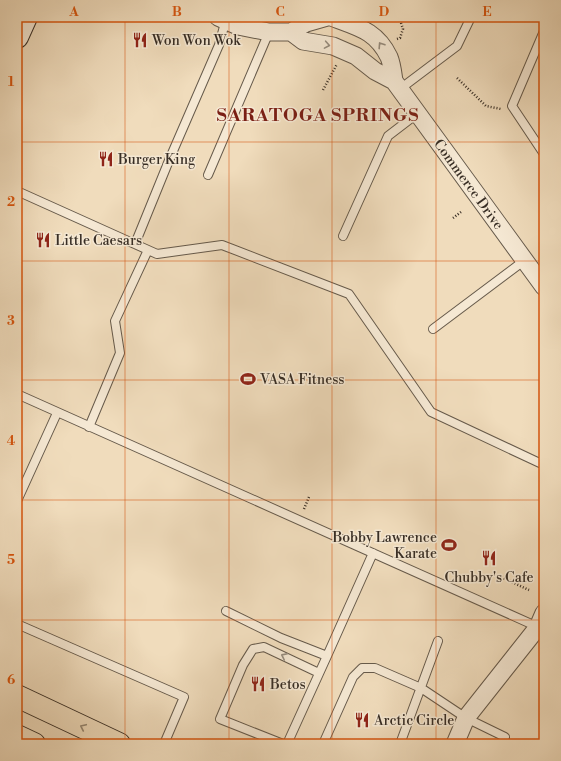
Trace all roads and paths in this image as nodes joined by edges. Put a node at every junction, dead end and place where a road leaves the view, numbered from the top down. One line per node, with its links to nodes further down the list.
1 (26, 17): 10 (main road)
2 (327, 17): 9 (street)
3 (331, 17): 14 (street, Commerce Drive, one-way to 3)
4 (399, 17): 11 (path)
5 (471, 17): 14 (lane)
6 (223, 18): 8 (street); 24 (lane)
7 (544, 31): 18 (lane)
8 (269, 32): 9 (street); 19 (lane)
9 (291, 32): 14 (street, Commerce Drive, one-way to 14)
10 (17, 37)
11 (395, 40)
12 (336, 64): 15 (path)
13 (457, 78): 16 (path)
14 (397, 85): 17 (street, Commerce Drive)
15 (323, 90)
16 (503, 109)
17 (418, 113): 23 (lane); 26 (street, Commerce Drive)
18 (544, 154)
19 (208, 175)
20 (17, 191): 24 (lane)
21 (461, 212): 22 (path)
22 (453, 218)
23 (343, 236)
24 (135, 244): 25 (lane)
25 (148, 250): 31 (lane); 32 (lane)
26 (525, 260): 27 (street, Commerce Drive); 28 (lane)
27 (544, 287)
28 (433, 329)
29 (17, 394): 30 (lane)
30 (57, 413): 31 (lane); 34 (lane)
31 (89, 427): 36 (lane)
32 (544, 465)
33 (309, 497): 35 (path)
34 (17, 501)
35 (304, 509)
36 (373, 553): 40 (lane); 43 (lane)
37 (501, 577): 38 (path)
38 (529, 590)
39 (226, 611): 43 (lane)
40 (541, 620): 47 (street)
41 (17, 624): 51 (lane)
42 (438, 641): 45 (lane)
43 (327, 656): 44 (lane)
44 (319, 673): 52 (lane, one-way to 52); 53 (lane)
45 (421, 688): 47 (lane); 54 (lane); 55 (lane)
46 (17, 696): 50 (main road, one-way to 46)
47 (466, 718): 56 (street); 57 (lane)
48 (17, 736): 49 (main road)
49 (34, 744)
50 (119, 744)
51 (164, 744)
52 (283, 744)
53 (287, 744)
54 (323, 744)
55 (400, 744)
56 (455, 744)
57 (502, 744)

